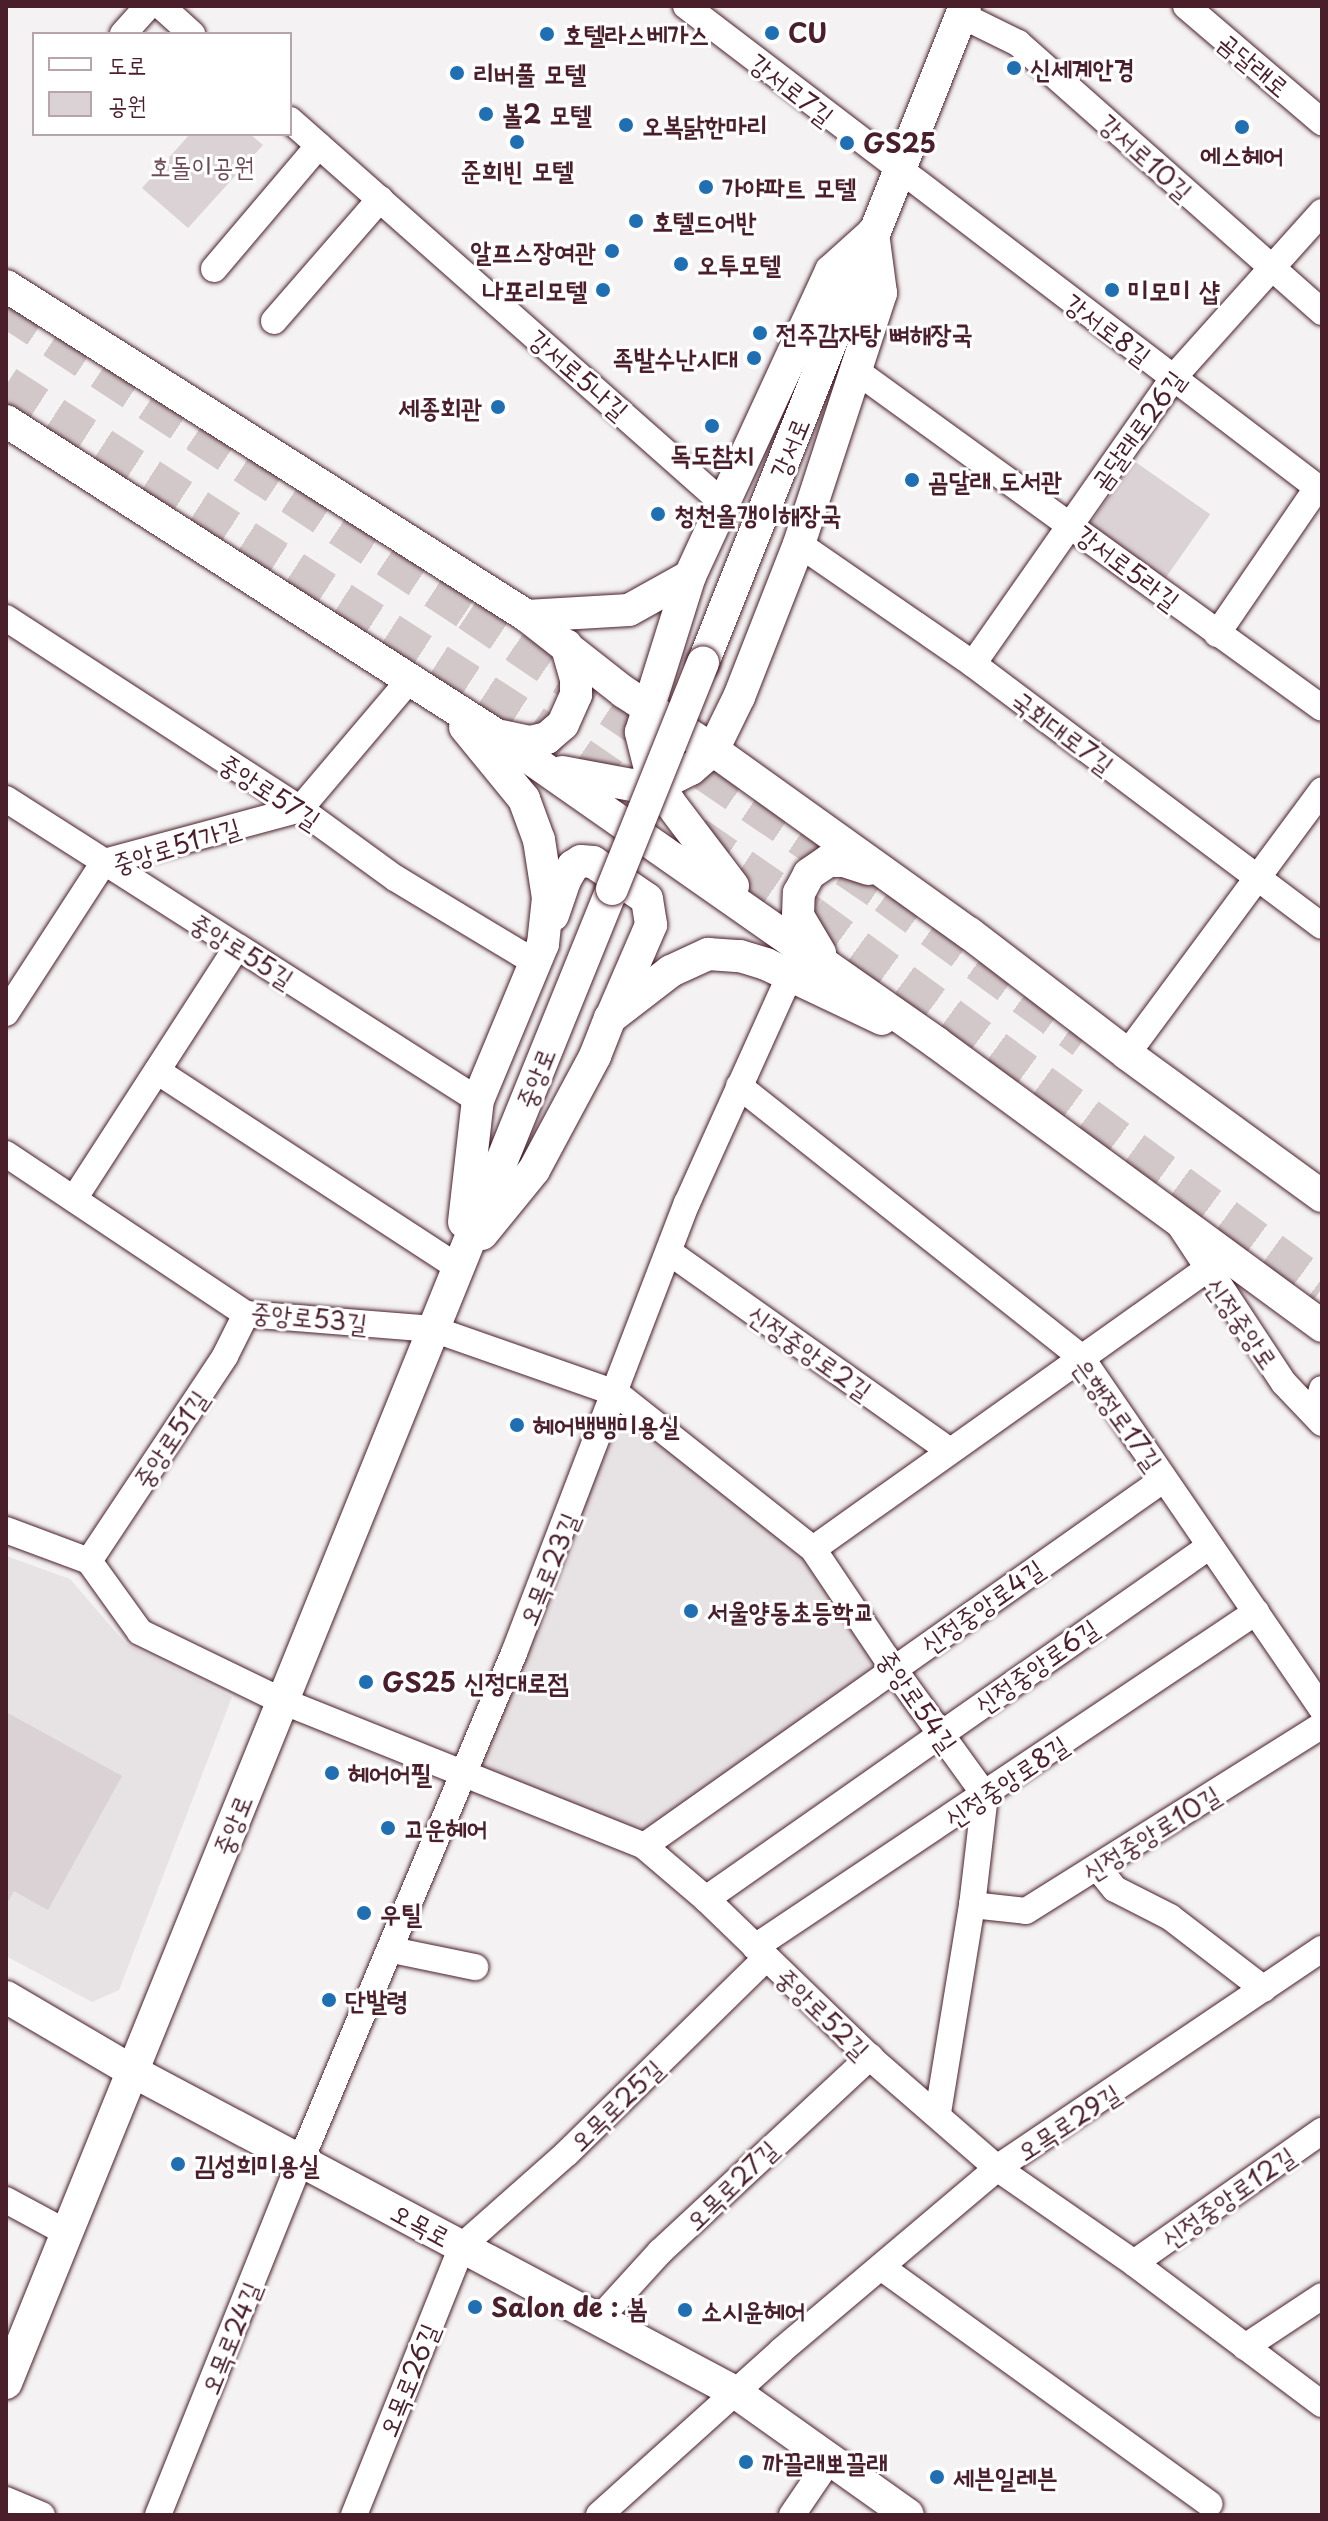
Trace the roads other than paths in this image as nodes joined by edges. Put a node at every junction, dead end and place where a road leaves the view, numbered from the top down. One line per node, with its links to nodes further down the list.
1 (148, 6): 6 (street)
2 (161, 6): 7 (street)
3 (686, 6): 11 (street, 강서로7길)
4 (1186, 6): 9 (street, 곰달래로)
5 (963, 11): 11 (main road, 강서로); 16 (street, 강서로10길)
6 (125, 32)
7 (190, 32)
8 (292, 122): 10 (street, 강서로5나길)
9 (1322, 122)
10 (319, 145): 12 (street, 강서로5나길); 15 (street)
11 (899, 172): 14 (main road, 강서로); 21 (street, 강서로8길)
12 (380, 199): 19 (street); 24 (street, 강서로5나길)
13 (1322, 212): 16 (street, 곰달래로26길)
14 (873, 233): 20 (main road); 24 (main road); 48 (main road, 강서로, bridge)
15 (214, 269)
16 (1271, 269): 18 (street, 강서로10길); 21 (street, 곰달래로26길)
17 (6, 286): 28 (main road)
18 (1322, 312)
19 (274, 321)
20 (855, 370): 25 (street, 강서로5라길); 26 (main road)
21 (1173, 378): 23 (street, 강서로8길); 25 (street, 곰달래로26길)
22 (6, 421): 34 (main road)
23 (1319, 490): 30 (street, 강서로8길)
24 (723, 503): 27 (main road)
25 (1069, 523): 30 (street, 강서로5라길); 33 (street, 곰달래로26길)
26 (799, 544): 33 (street, 국회대로7길); 35 (main road)
27 (690, 576): 28 (main road); 31 (main road)
28 (527, 616): 32 (main road)
29 (6, 618): 44 (street, 중앙로57길)
30 (1217, 634): 37 (street, 강서로5라길)
31 (668, 643): 35 (main road); 36 (main road)
32 (566, 645): 36 (main road); 38 (main road)
33 (973, 664): 47 (street, 국회대로7길)
34 (423, 686): 38 (main road); 44 (street); 52 (main road)
35 (743, 686): 39 (main road)
36 (648, 706): 39 (main road); 41 (main road)
37 (1322, 708)
38 (498, 736): 40 (main road)
39 (718, 740): 41 (main road); 46 (main road)
40 (543, 767): 41 (main road); 49 (main road)
41 (657, 782): 49 (main road)
42 (1322, 790): 47 (street)
43 (6, 799): 45 (street, 중앙로55길)
44 (300, 809): 45 (street, 중앙로51가길); 52 (street, 중앙로57길)
45 (104, 862): 51 (street, 중앙로55길); 55 (street, 중앙로51가길)
46 (887, 875): 53 (main road); 58 (main road)
47 (1255, 879): 50 (street, 국회대로7길); 58 (street)
48 (612, 889): 67 (main road, 중앙로)
49 (752, 911): 53 (main road)
50 (1322, 926)
51 (237, 947): 59 (street); 61 (street, 중앙로55길)
52 (539, 953): 56 (main road); 61 (main road)
53 (829, 966): 57 (main road)
54 (790, 975): 56 (main road); 57 (main road); 60 (street, 오목로23길)
55 (6, 1013)
56 (610, 1018): 67 (main road)
57 (937, 1043): 65 (main road)
58 (1127, 1054): 63 (main road)
59 (157, 1071): 64 (street); 67 (street)
60 (739, 1086): 66 (street, 오목로23길); 72 (street, 은행정로17길)
61 (478, 1100): 67 (main road)
62 (6, 1154): 64 (street, 중앙로53길)
63 (1322, 1196)
64 (74, 1199): 69 (street, 중앙로53길)
65 (1173, 1215): 68 (street, 신정중앙로); 70 (main road)
66 (669, 1252): 74 (street, 오목로23길); 77 (street, 신정중앙로2길)
67 (459, 1264): 71 (main road, 중앙로)
68 (1206, 1270): 72 (street); 76 (street, 신정중앙로)
69 (246, 1314): 71 (street, 중앙로53길); 82 (street, 중앙로51길)
70 (1319, 1321)
71 (433, 1329): 74 (street, 중앙로54길); 85 (main road, 중앙로)
72 (1081, 1357): 77 (street); 78 (street, 은행정로17길)
73 (1322, 1389): 75 (street)
74 (616, 1393): 81 (street, 중앙로54길); 89 (street, 오목로23길)
75 (1322, 1417)
76 (1322, 1423)
77 (950, 1451): 81 (street)
78 (1164, 1479): 80 (street, 은행정로17길); 84 (street, 신정중앙로4길)
79 (6, 1530): 82 (street)
80 (1210, 1546): 83 (street, 은행정로17길); 88 (street, 신정중앙로6길)
81 (813, 1549): 84 (street, 중앙로54길)
82 (89, 1561): 85 (street)
83 (1256, 1612): 86 (street, 은행정로17길); 90 (street, 신정중앙로8길)
84 (893, 1668): 88 (street, 중앙로54길); 91 (street, 신정중앙로4길)
85 (282, 1701): 89 (street, 중앙로52길); 102 (main road, 중앙로)
86 (1322, 1709)
87 (1322, 1725): 92 (street, 신정중앙로10길)
88 (940, 1733): 90 (street, 중앙로54길); 93 (street, 신정중앙로6길)
89 (462, 1776): 91 (street, 중앙로52길); 96 (street, 오목로23길)
90 (985, 1795): 94 (street); 97 (street, 신정중앙로8길)
91 (644, 1846): 93 (street, 중앙로52길)
92 (1097, 1867): 94 (street, 신정중앙로10길); 99 (street)
93 (706, 1899): 97 (street, 중앙로52길)
94 (972, 1905): 103 (street)
95 (1322, 1949): 99 (street, 오목로29길)
96 (392, 1950): 98 (street); 105 (street, 오목로23길)
97 (761, 1953): 101 (street, 중앙로52길); 109 (street, 오목로25길)
98 (475, 1967)
99 (1264, 1989): 106 (street, 오목로29길)
100 (6, 1997): 102 (main road, 오목로)
101 (870, 2057): 103 (street, 중앙로52길); 113 (street, 오목로27길)
102 (132, 2071): 105 (main road, 오목로); 108 (main road, 중앙로)
103 (938, 2113): 106 (street, 중앙로52길)
104 (1322, 2131): 110 (street, 신정중앙로12길)
105 (301, 2160): 109 (main road, 오목로); 122 (street, 오목로24길)
106 (997, 2168): 110 (street, 중앙로52길); 111 (street, 오목로29길)
107 (6, 2200): 108 (street)
108 (67, 2233): 115 (main road, 중앙로)
109 (462, 2246): 113 (main road, 오목로); 123 (street, 오목로26길)
110 (1134, 2263): 114 (street, 중앙로52길)
111 (881, 2267): 116 (street, 오목로29길); 120 (street)
112 (1322, 2296): 114 (street)
113 (599, 2319): 116 (main road, 오목로)
114 (1245, 2347): 117 (street, 중앙로52길)
115 (6, 2383)
116 (735, 2392): 118 (main road, 오목로); 124 (street, 오목로29길)
117 (1322, 2404)
118 (830, 2459): 125 (street); 126 (main road, 오목로)
119 (6, 2500): 121 (street)
120 (1210, 2504)
121 (42, 2515)
122 (158, 2515)
123 (354, 2515)
124 (599, 2515)
125 (792, 2515)
126 (908, 2515)

